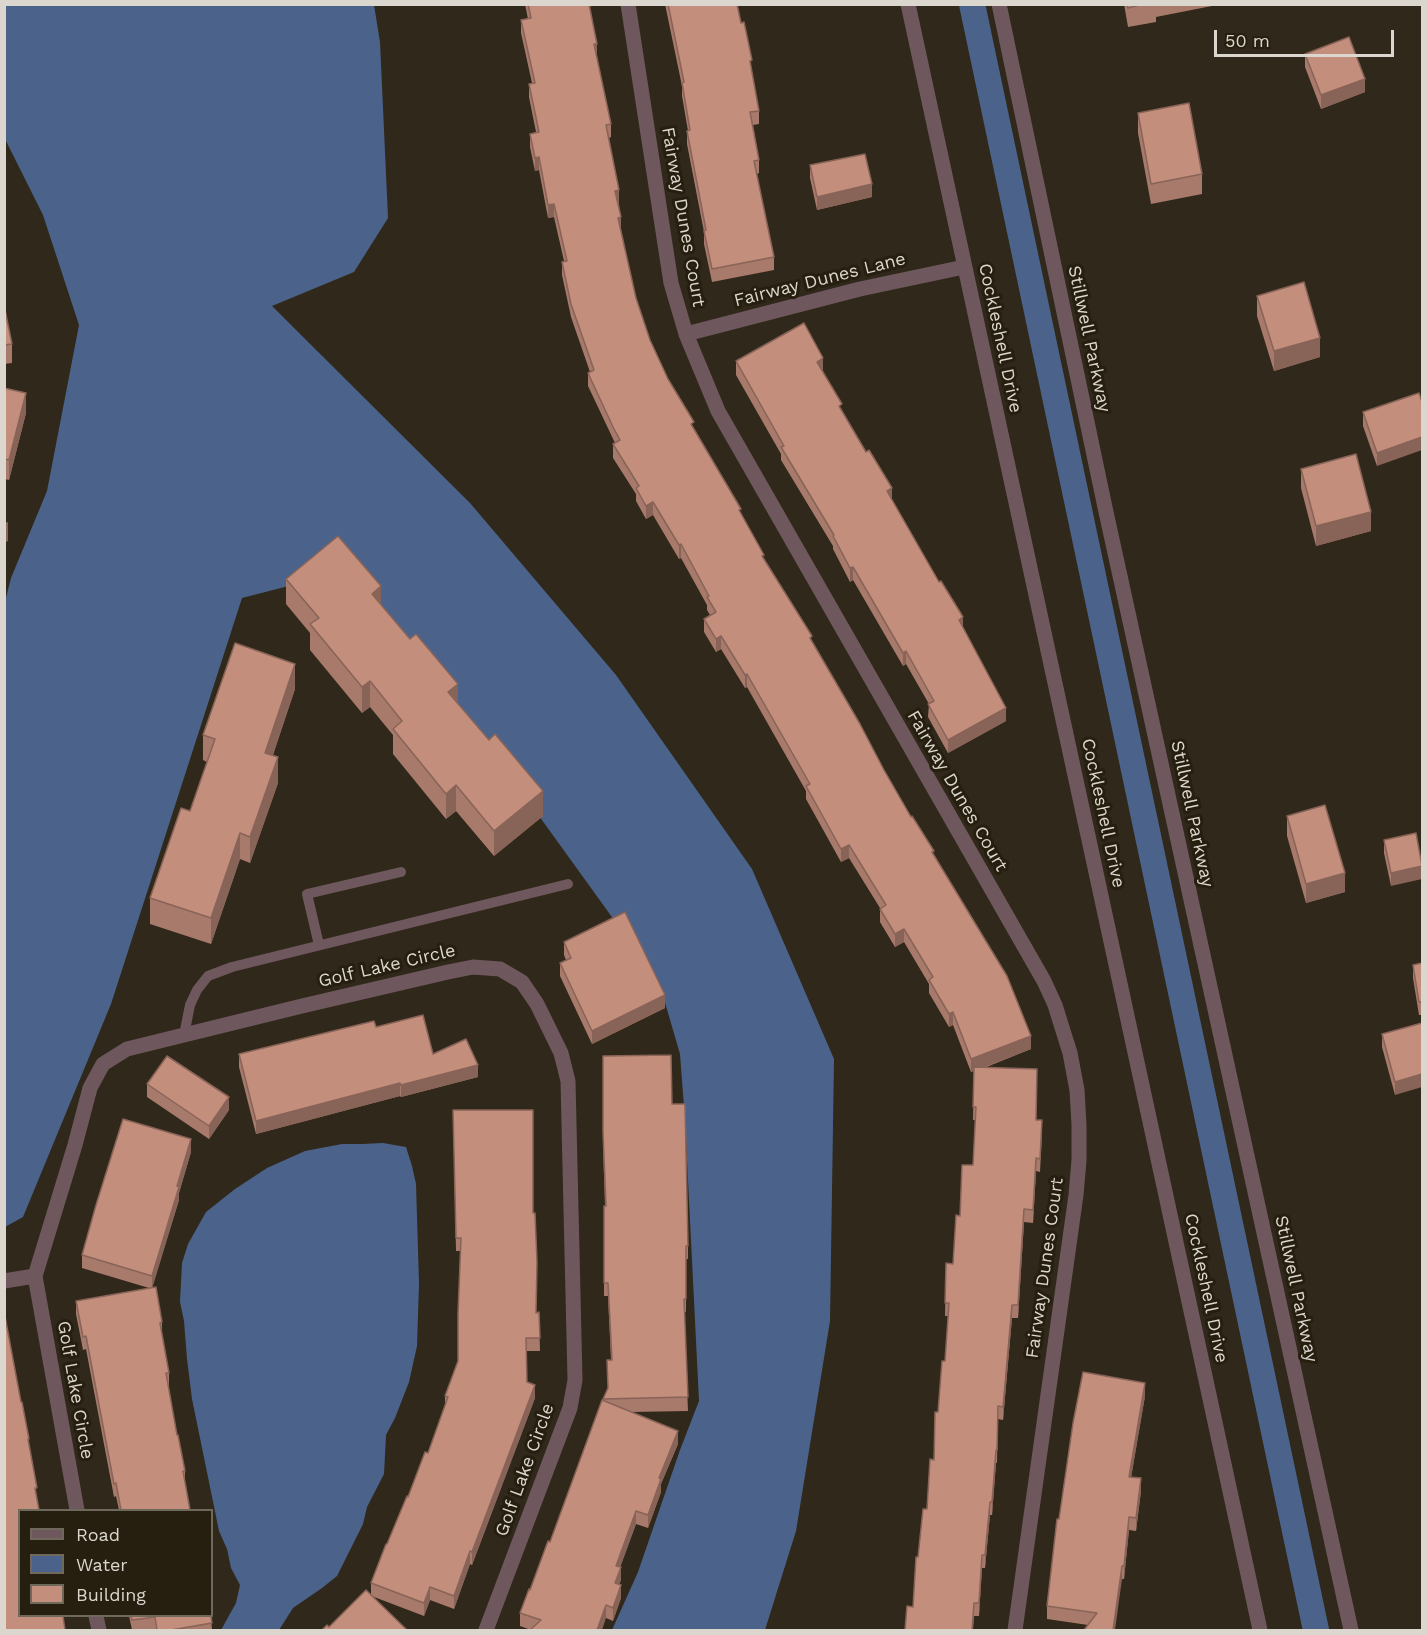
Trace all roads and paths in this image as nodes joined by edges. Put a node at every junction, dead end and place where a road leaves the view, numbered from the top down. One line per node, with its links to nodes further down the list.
1 (628, 4): 5 (street, Fairway Dunes Court)
2 (908, 4): 4 (street, Cockleshell Drive)
3 (999, 4): 16 (street, Stillwell Parkway)
4 (964, 267): 5 (street, Fairway Dunes Lane); 15 (street, Cockleshell Drive)
5 (686, 334): 14 (street, Fairway Dunes Court)
6 (401, 872): 8 (lane)
7 (568, 884): 8 (lane)
8 (319, 945): 9 (lane)
9 (184, 1035): 10 (street, Golf Lake Circle); 13 (street, Golf Lake Circle)
10 (35, 1276): 11 (street); 12 (street, Golf Lake Circle)
11 (4, 1281)
12 (77, 1509)
13 (486, 1630)
14 (1015, 1630)
15 (1260, 1630)
16 (1351, 1630)

